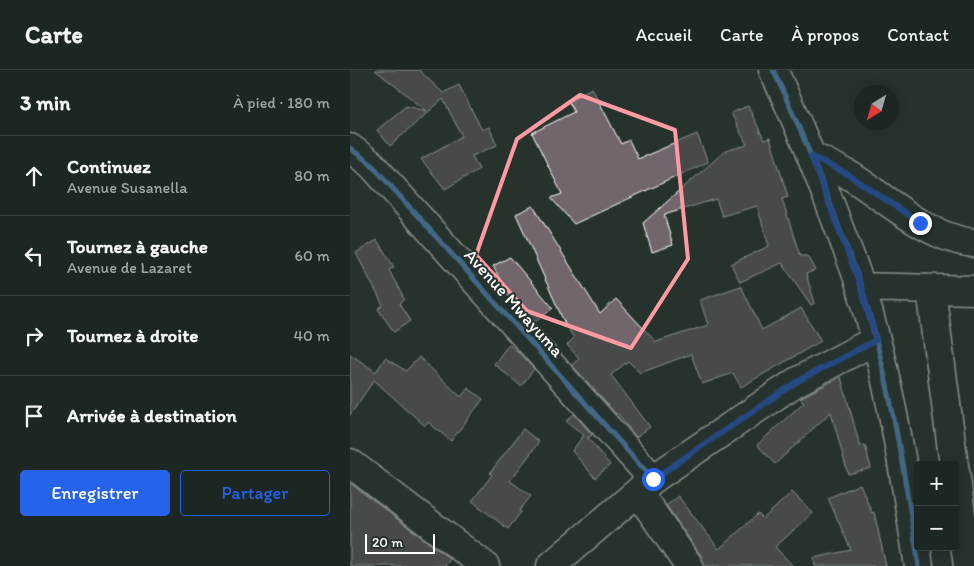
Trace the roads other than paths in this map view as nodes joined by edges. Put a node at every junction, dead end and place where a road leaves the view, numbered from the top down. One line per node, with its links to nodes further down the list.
1 (773, 70): 3 (street)
2 (350, 148): 11 (street, Avenue Mwayuma)
3 (811, 156): 4 (street); 5 (street)
4 (974, 243)
5 (861, 287): 6 (street); 8 (street)
6 (931, 289): 7 (street); 9 (street)
7 (974, 290)
8 (876, 340): 11 (street); 16 (street)
9 (953, 461)
10 (350, 463): 13 (street)
11 (646, 486): 14 (street); 15 (street, Avenue Mwayuma)
12 (959, 500): 17 (street)
13 (485, 566)
14 (551, 566)
15 (689, 566)
16 (919, 566)
17 (968, 566)

